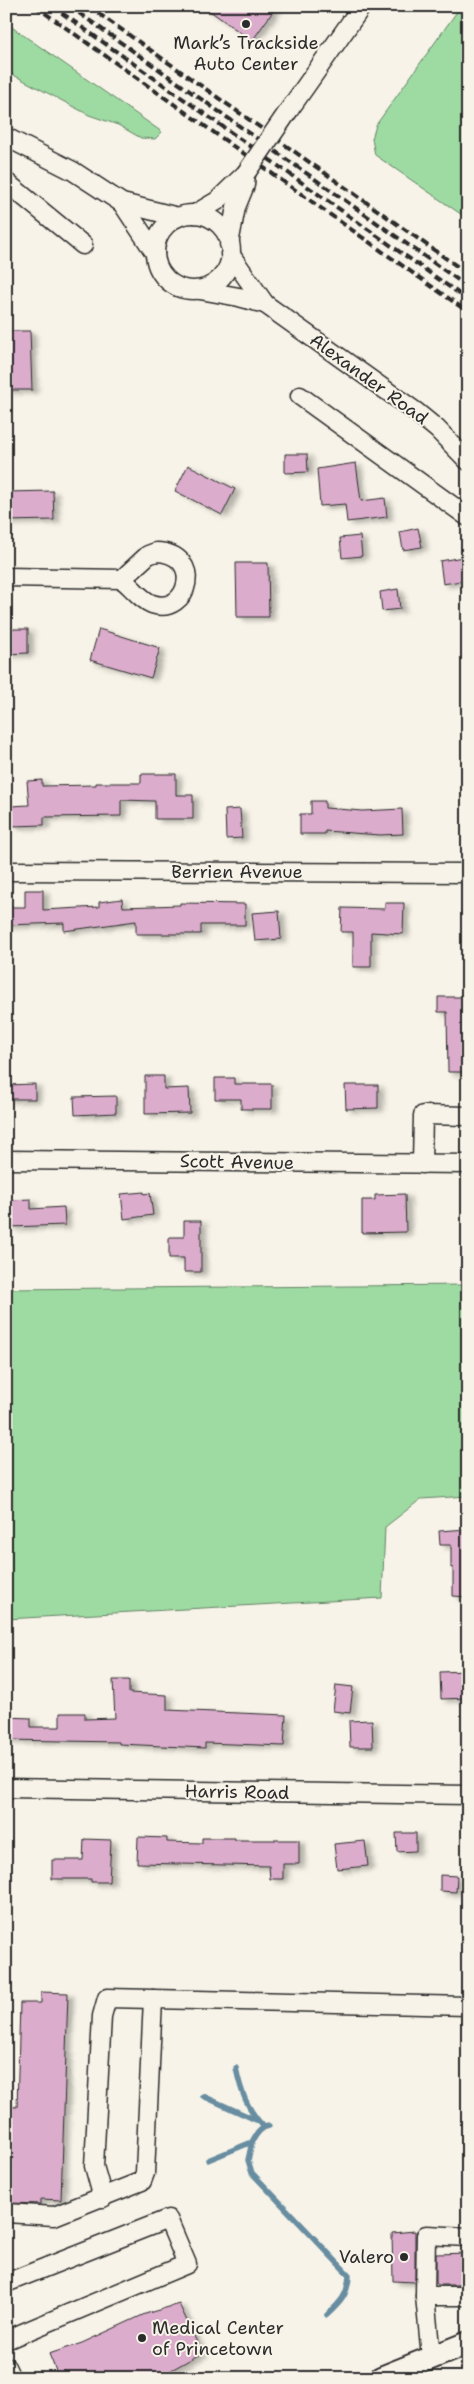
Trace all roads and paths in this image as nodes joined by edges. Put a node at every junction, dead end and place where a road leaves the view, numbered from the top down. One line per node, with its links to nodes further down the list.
1 (362, 6): 3 (street, bridge)
2 (6, 137): 5 (street)
3 (246, 173): 6 (street); 8 (street)
4 (6, 182): 7 (street)
5 (122, 203): 6 (street); 9 (street)
6 (186, 216): 8 (street); 9 (street)
7 (83, 245)
8 (230, 249): 10 (street); 11 (street, Alexander Road)
9 (155, 253): 10 (street)
10 (200, 290): 11 (street, Alexander Road)
11 (265, 304): 13 (street, Alexander Road)
12 (300, 396): 14 (street)
13 (468, 461)
14 (468, 517)
15 (6, 576): 16 (street)
16 (122, 579)
17 (6, 870): 18 (street, Berrien Avenue)
18 (468, 873)
19 (468, 1116): 21 (street)
20 (6, 1160): 21 (street, Scott Avenue)
21 (422, 1164): 22 (street, Scott Avenue)
22 (468, 1164)
23 (6, 1788): 24 (street, Harris Road)
24 (468, 1796)
25 (153, 1999): 26 (street); 27 (street); 27 (street)
26 (468, 2006)
27 (103, 2198): 28 (street)
28 (6, 2213)
29 (468, 2237): 31 (street)
30 (6, 2283): 33 (street)
31 (425, 2296): 32 (street); 35 (street)
32 (468, 2296)
33 (6, 2340)
34 (468, 2344): 35 (main road)
35 (431, 2358): 38 (main road)
36 (6, 2367): 37 (street)
37 (11, 2378)
38 (381, 2378)

